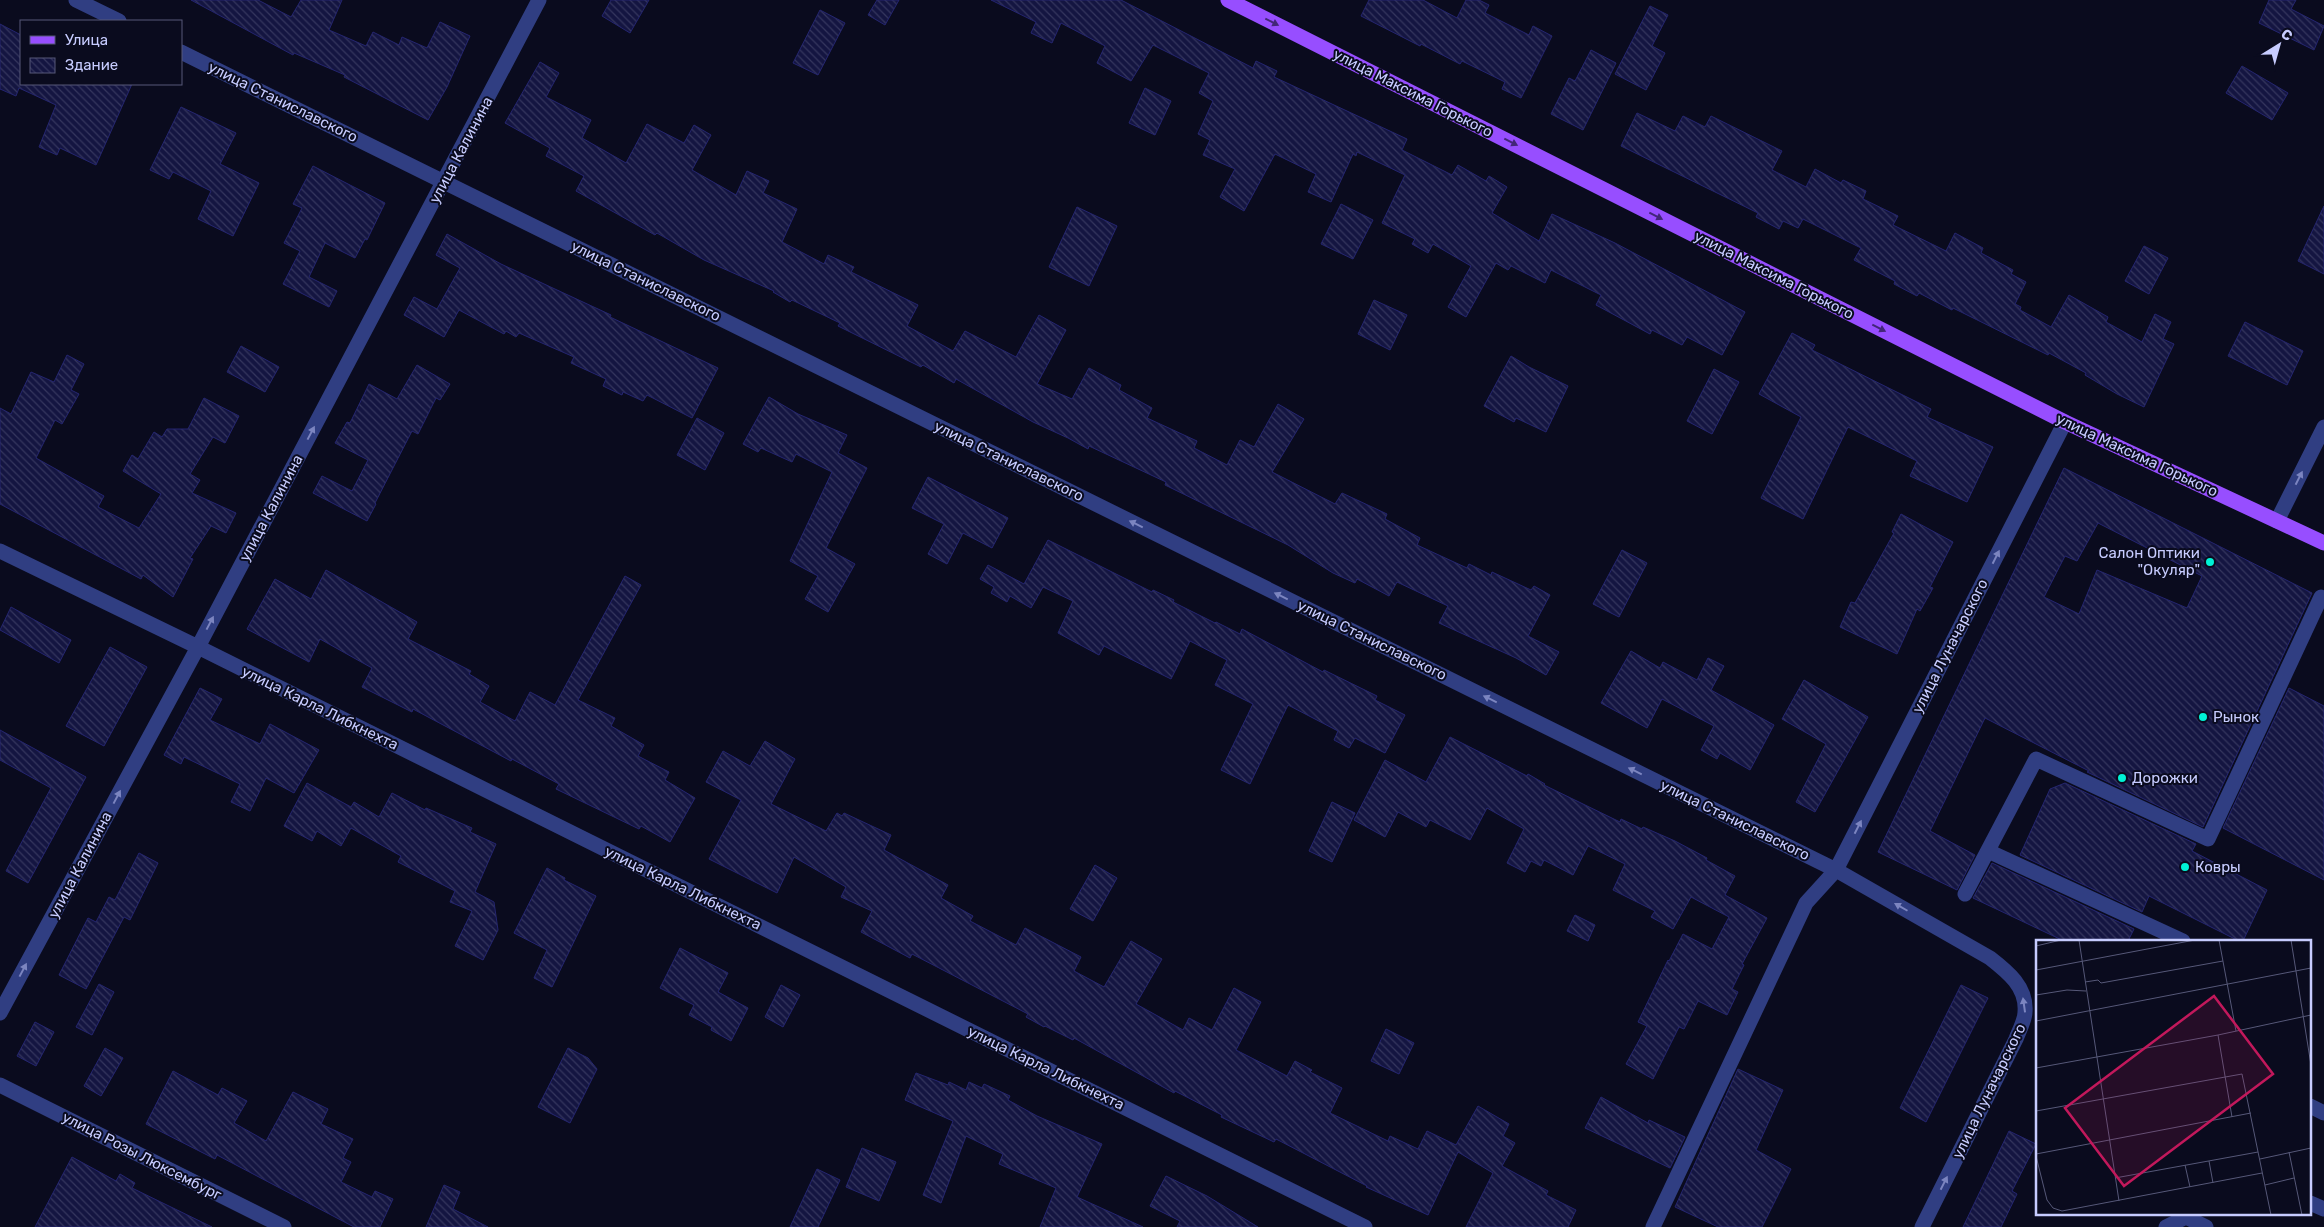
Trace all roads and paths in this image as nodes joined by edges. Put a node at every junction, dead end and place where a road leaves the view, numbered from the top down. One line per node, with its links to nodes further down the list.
1 (76, 0): 4 (street)
2 (539, 0): 6 (street, улица Калинина)
3 (1228, 0): 7 (main road, улица Максима Горького, one-way to 7)
4 (117, 20)
5 (182, 52): 6 (street, улица Станиславского)
6 (445, 182): 13 (street, улица Калинина, one-way to 6); 15 (street, улица Станиславского, one-way to 6)
7 (2065, 422): 9 (main road, улица Максима Горького); 15 (street, улица Луначарского, one-way to 7)
8 (2324, 427): 9 (street, one-way to 8)
9 (2277, 521): 10 (main road, улица Максима Горького)
10 (2324, 543)
11 (0, 551): 13 (street, улица Карла Либкнехта)
12 (2321, 597): 14 (street)
13 (198, 647): 18 (street, улица Калинина, one-way to 13); 25 (street, улица Карла Либкнехта)
14 (1988, 851): 16 (street); 17 (street)
15 (1836, 870): 26 (street, улица Луначарского); 27 (street, улица Луначарского, one-way to 15)
16 (1965, 894)
17 (2182, 940)
18 (0, 1013)
19 (0, 1085): 24 (street, улица Розы Люксембург)
20 (2312, 1107): 21 (street)
21 (2324, 1113)
22 (2312, 1204): 23 (street)
23 (2324, 1209)
24 (284, 1227)
25 (1365, 1227)
26 (1653, 1227)
27 (1922, 1227)
28 (2166, 1227): 29 (street)
29 (2206, 1227)

